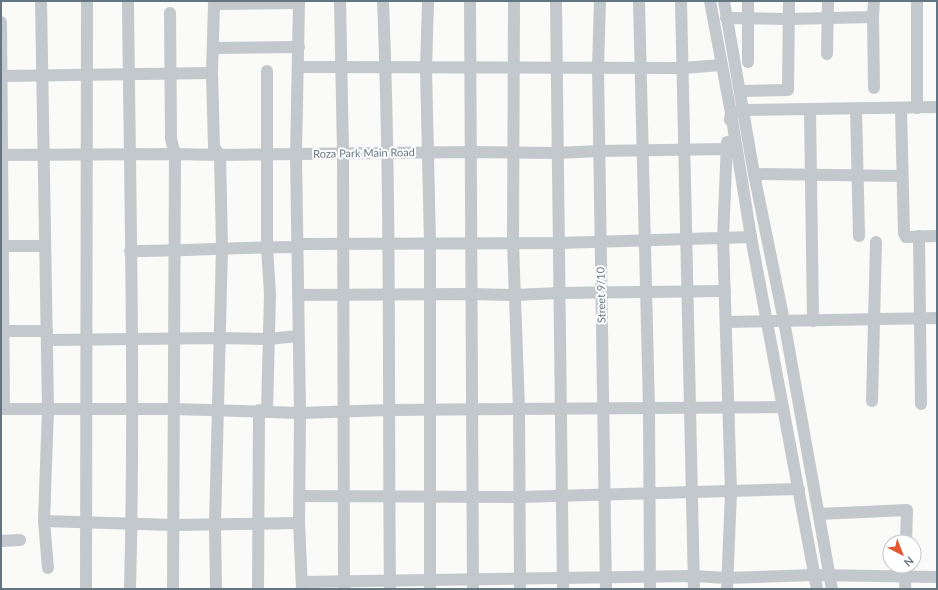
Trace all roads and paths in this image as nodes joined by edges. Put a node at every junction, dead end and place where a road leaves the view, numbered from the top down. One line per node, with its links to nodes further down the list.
1 (41, 1): 48 (street)
2 (88, 1): 46 (street)
3 (128, 1): 47 (street)
4 (340, 1): 35 (street)
5 (383, 1): 33 (street)
6 (428, 1): 41 (street)
7 (470, 1): 36 (street)
8 (514, 1): 42 (street)
9 (556, 1): 37 (street)
10 (600, 1): 38 (street, Street 9/10)
11 (639, 1): 39 (street)
12 (681, 1): 40 (street)
13 (710, 1): 32 (street)
14 (724, 1): 24 (street)
15 (748, 1): 26 (street)
16 (788, 1): 25 (street)
17 (828, 1): 22 (street)
18 (874, 1): 23 (street)
19 (917, 1): 53 (street)
20 (299, 2): 28 (street); 29 (street)
21 (170, 13): 44 (street)
22 (828, 17): 23 (street); 25 (street); 30 (street)
23 (873, 17): 50 (street)
24 (726, 18): 26 (street); 51 (street)
25 (788, 19): 26 (street); 51 (street)
26 (748, 20): 31 (street)
27 (1, 22): 49 (street)
28 (299, 47): 29 (street); 34 (street)
29 (213, 48): 45 (street)
30 (826, 54)
31 (748, 62)
32 (721, 65): 40 (street); 58 (street)
33 (386, 66): 35 (street); 41 (street); 64 (street)
34 (298, 67): 35 (street); 75 (street)
35 (343, 68): 63 (street)
36 (471, 68): 41 (street); 42 (street); 66 (street)
37 (557, 68): 38 (street); 42 (street); 68 (street)
38 (598, 68): 39 (street); 62 (street, Street 9/10)
39 (640, 68): 40 (street); 60 (street)
40 (683, 68): 61 (street)
41 (426, 69): 65 (street)
42 (512, 69): 67 (street)
43 (267, 71): 73 (street)
44 (170, 73): 45 (street); 47 (street); 72 (street)
45 (212, 73): 76 (street)
46 (87, 74): 47 (street); 48 (street); 70 (street)
47 (128, 74): 71 (street)
48 (42, 75): 49 (street); 69 (street)
49 (1, 76): 74 (street)
50 (874, 88)
51 (740, 92): 56 (street)
52 (937, 107): 53 (street)
53 (917, 108): 55 (street)
54 (856, 109): 55 (street); 57 (street); 79 (street)
55 (901, 109): 80 (street)
56 (744, 110): 57 (street); 58 (street); 77 (street)
57 (810, 110): 78 (street)
58 (731, 113): 59 (street); 84 (street)
59 (726, 149): 61 (street, Roza Park Main Road); 85 (street)
60 (642, 150): 61 (street, Roza Park Main Road); 62 (street, Roza Park Main Road); 87 (street)
61 (684, 150): 86 (street)
62 (599, 151): 68 (street, Roza Park Main Road); 88 (street, Street 9/10)
63 (344, 152): 64 (street, Roza Park Main Road); 75 (street, Roza Park Main Road); 95 (street)
64 (386, 152): 65 (street, Roza Park Main Road); 89 (street)
65 (428, 152): 66 (street, Roza Park Main Road); 92 (street)
66 (471, 152): 67 (street, Roza Park Main Road); 90 (street)
67 (513, 153): 68 (street, Roza Park Main Road); 93 (street)
68 (557, 153): 94 (street)
69 (43, 154): 70 (street, Roza Park Main Road); 74 (street, Roza Park Main Road); 98 (street)
70 (87, 154): 71 (street, Roza Park Main Road); 128 (street)
71 (129, 154): 72 (street, Roza Park Main Road); 101 (street)
72 (175, 154): 76 (street, Roza Park Main Road); 102 (street)
73 (267, 154): 75 (street, Roza Park Main Road); 76 (street, Roza Park Main Road); 100 (street)
74 (1, 155): 97 (street)
75 (296, 155): 96 (street)
76 (220, 156): 99 (street)
77 (754, 174): 78 (street); 117 (street)
78 (812, 175): 79 (street); 118 (street)
79 (859, 176): 80 (street); 81 (street)
80 (902, 176): 82 (street)
81 (859, 236)
82 (919, 236): 83 (street); 116 (street)
83 (937, 236)
84 (751, 237): 85 (street); 120 (street)
85 (724, 238): 86 (street); 105 (street)
86 (686, 239): 87 (street); 103 (street)
87 (645, 240): 88 (street); 104 (street)
88 (601, 241): 94 (street); 106 (street, Street 9/10)
89 (388, 242): 92 (street); 95 (street); 112 (street)
90 (472, 242): 92 (street); 93 (street); 109 (street)
91 (876, 242): 115 (street)
92 (430, 243): 108 (street)
93 (513, 243): 94 (street); 113 (street)
94 (559, 243): 107 (street)
95 (344, 244): 96 (street); 111 (street)
96 (297, 245): 100 (street); 110 (street)
97 (2, 246): 98 (street); 121 (street)
98 (45, 246): 122 (street)
99 (222, 247): 100 (street); 102 (street); 125 (street)
100 (267, 247): 127 (street)
101 (130, 251): 102 (street); 126 (street)
102 (175, 251): 124 (street)
103 (687, 290): 104 (street); 105 (street); 134 (street)
104 (646, 291): 106 (street); 142 (street)
105 (725, 291): 119 (street)
106 (601, 292): 107 (street); 141 (street, Street 9/10)
107 (559, 293): 113 (street); 140 (street)
108 (429, 294): 109 (street); 112 (street); 144 (street)
109 (472, 294): 113 (street); 145 (street)
110 (298, 295): 111 (street); 123 (street)
111 (344, 295): 112 (street); 148 (street)
112 (388, 295): 143 (street)
113 (514, 296): 139 (street)
114 (937, 318): 116 (street)
115 (875, 319): 116 (street); 118 (street); 129 (street)
116 (920, 319): 130 (street)
117 (784, 321): 118 (street); 120 (street); 162 (street)
118 (813, 321)
119 (727, 322): 120 (street); 131 (street)
120 (767, 322): 132 (street)
121 (2, 331): 122 (street); 135 (street)
122 (47, 336): 128 (street); 136 (street)
123 (298, 336): 127 (street); 149 (street)
124 (175, 338): 125 (street); 126 (street); 138 (street)
125 (221, 338): 127 (street); 146 (street)
126 (131, 339): 128 (street); 137 (street)
127 (268, 339): 147 (street)
128 (87, 340): 133 (street)
129 (872, 401)
130 (921, 404)
131 (728, 407): 132 (street); 134 (street); 151 (street)
132 (783, 407): 150 (street)
133 (86, 408): 136 (street); 137 (street); 164 (street)
134 (690, 408): 142 (street); 152 (street)
135 (2, 409): 136 (street)
136 (48, 409): 163 (street)
137 (131, 409): 138 (street); 166 (street)
138 (174, 409): 146 (street); 167 (street)
139 (519, 409): 140 (street); 145 (street); 161 (street)
140 (561, 409): 141 (street); 157 (street)
141 (604, 409): 142 (street); 153 (street, Street 9/10)
142 (649, 409): 154 (street)
143 (388, 410): 144 (street); 148 (street); 158 (street)
144 (429, 410): 145 (street); 159 (street)
145 (472, 410): 160 (street)
146 (218, 411): 147 (street); 168 (street)
147 (263, 411): 149 (street); 169 (street)
148 (343, 412): 149 (street); 156 (street)
149 (300, 413): 155 (street)
150 (799, 489): 151 (street); 177 (street)
151 (731, 492): 152 (street); 187 (street)
152 (692, 494): 154 (street); 178 (street)
153 (606, 495): 154 (street); 157 (street); 181 (street, Street 9/10)
154 (650, 495): 182 (street)
155 (301, 496): 156 (street); 165 (street)
156 (343, 496): 158 (street); 189 (street)
157 (563, 496): 161 (street); 186 (street)
158 (389, 497): 159 (street); 190 (street)
159 (430, 497): 160 (street); 183 (street)
160 (472, 497): 161 (street); 184 (street)
161 (520, 497): 185 (street)
162 (819, 514): 170 (street); 179 (street)
163 (44, 521): 164 (street); 173 (street)
164 (86, 522): 166 (street); 191 (street)
165 (300, 523): 169 (street); 188 (street)
166 (132, 524): 167 (street); 192 (street)
167 (173, 525): 168 (street); 193 (street)
168 (215, 525): 169 (street); 194 (street)
169 (260, 525): 195 (street)
170 (906, 534)
171 (1, 540): 172 (street)
172 (20, 540)
173 (48, 568)
174 (882, 573): 179 (street)
175 (906, 574): 199 (street)
176 (922, 574): 180 (street)
177 (815, 575): 179 (street); 187 (street); 197 (street)
178 (694, 576): 182 (street); 187 (street); 196 (street)
179 (829, 576): 198 (street)
180 (937, 577)
181 (606, 583): 182 (street); 186 (street)
182 (650, 583)
183 (430, 584): 184 (street); 190 (street)
184 (473, 584): 185 (street)
185 (520, 584): 186 (street)
186 (563, 584)
187 (727, 584)
188 (302, 585): 189 (street)
189 (344, 585): 190 (street)
190 (390, 585)
191 (86, 589)
192 (130, 589)
193 (173, 589)
194 (216, 589)
195 (258, 589)
196 (694, 589)
197 (817, 589)
198 (832, 589)
199 (905, 589)

